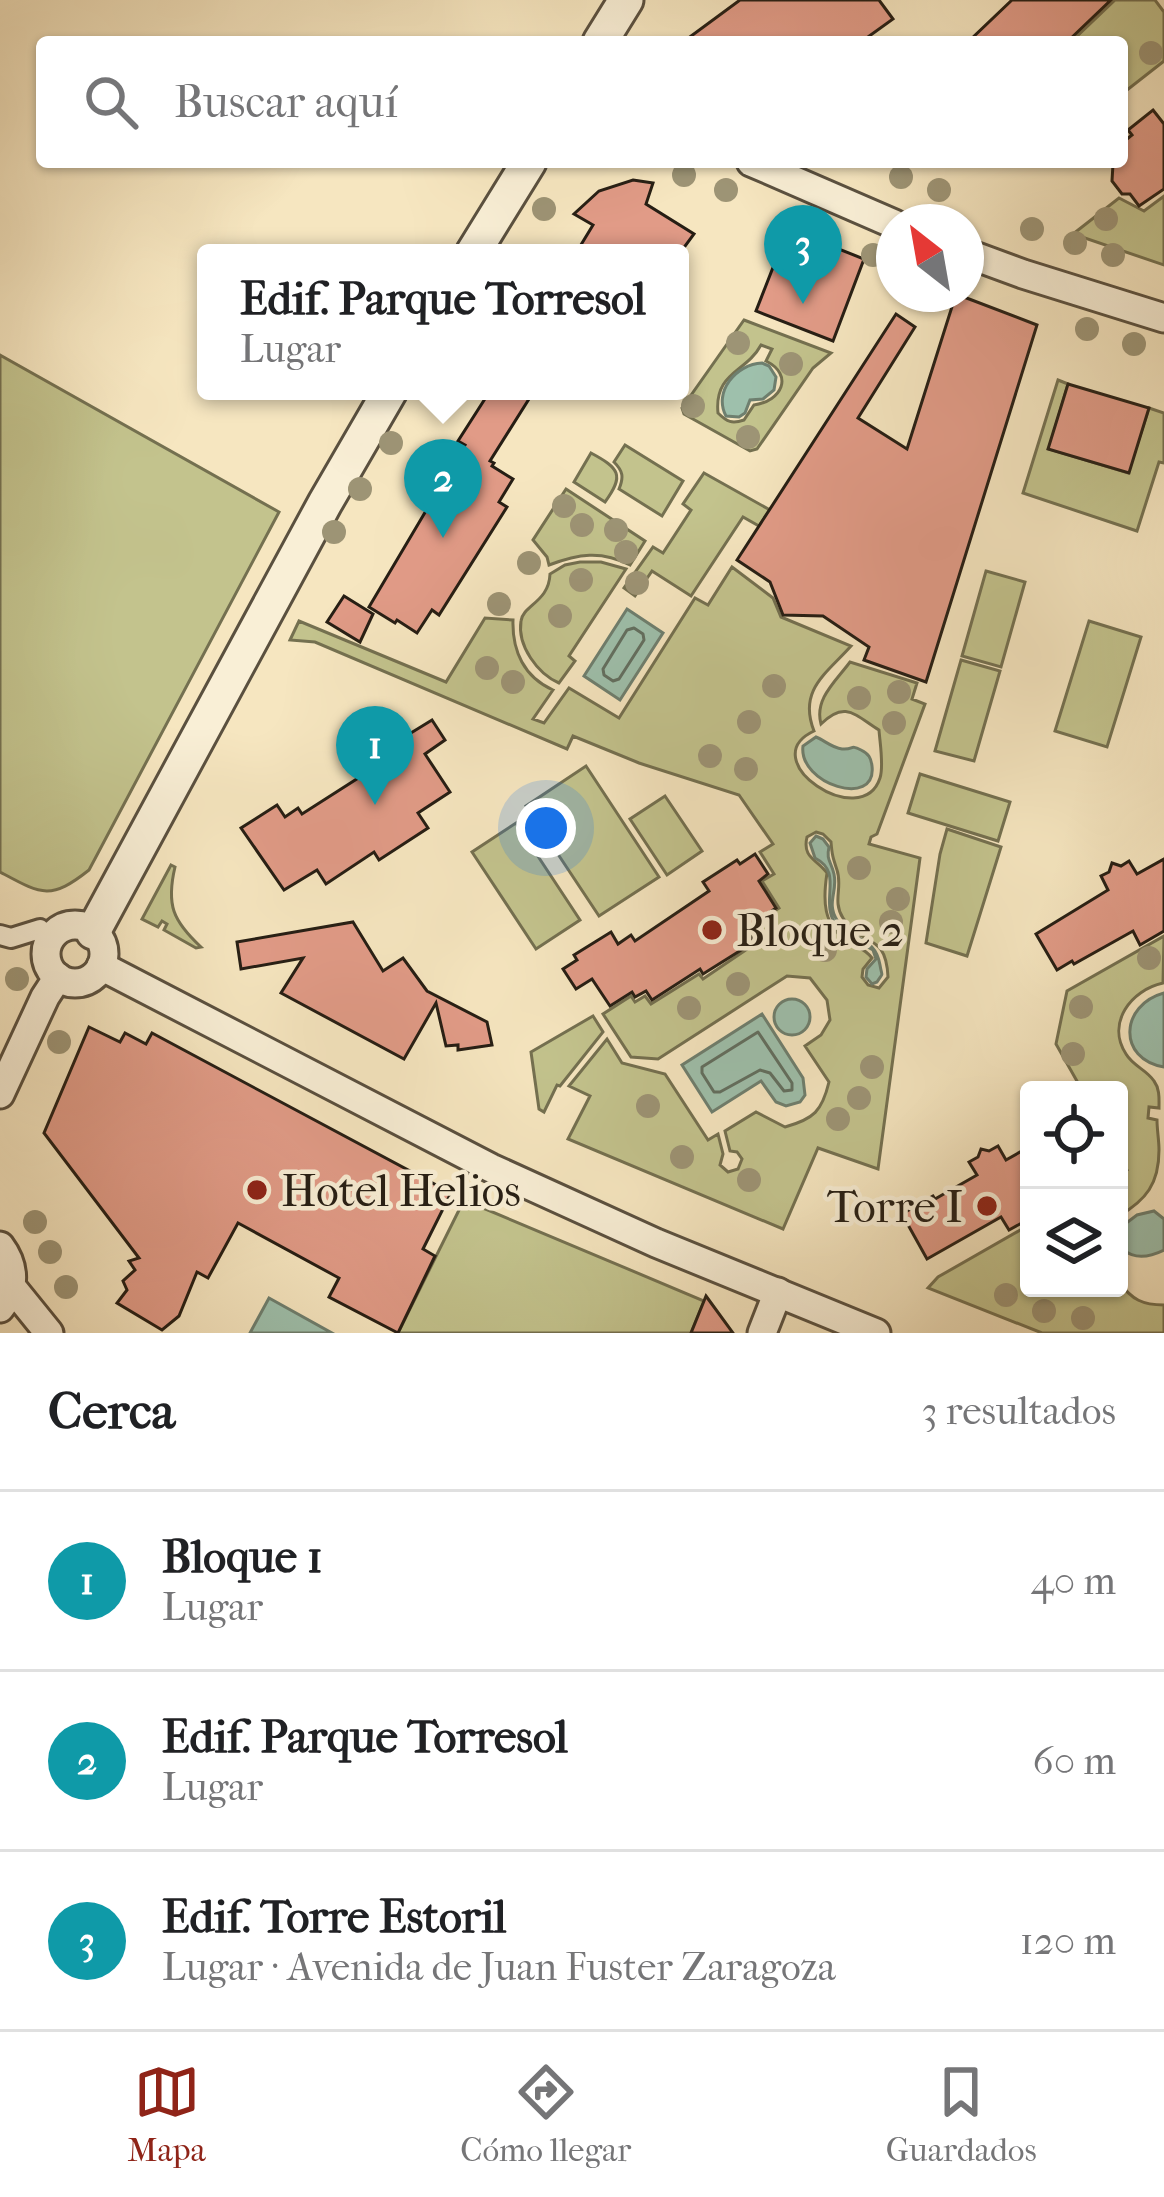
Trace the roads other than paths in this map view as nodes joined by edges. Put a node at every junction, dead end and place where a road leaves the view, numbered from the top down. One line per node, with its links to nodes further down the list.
1 (626, 0): 2 (street)
2 (604, 36)
3 (525, 168): 6 (street)
4 (765, 168): 5 (street)
5 (876, 216)
6 (479, 244)
7 (984, 260): 8 (street)
8 (1164, 318)
9 (385, 400): 11 (street)
10 (40, 929): 12 (street)
11 (93, 932): 13 (street); 14 (street)
12 (0, 934)
13 (101, 966): 14 (street); 17 (street)
14 (58, 977): 15 (street)
15 (0, 1094)
16 (0, 1246): 18 (street)
17 (778, 1292): 20 (street); 21 (street)
18 (6, 1297): 19 (street)
19 (49, 1333)
20 (762, 1333)
21 (875, 1333)

